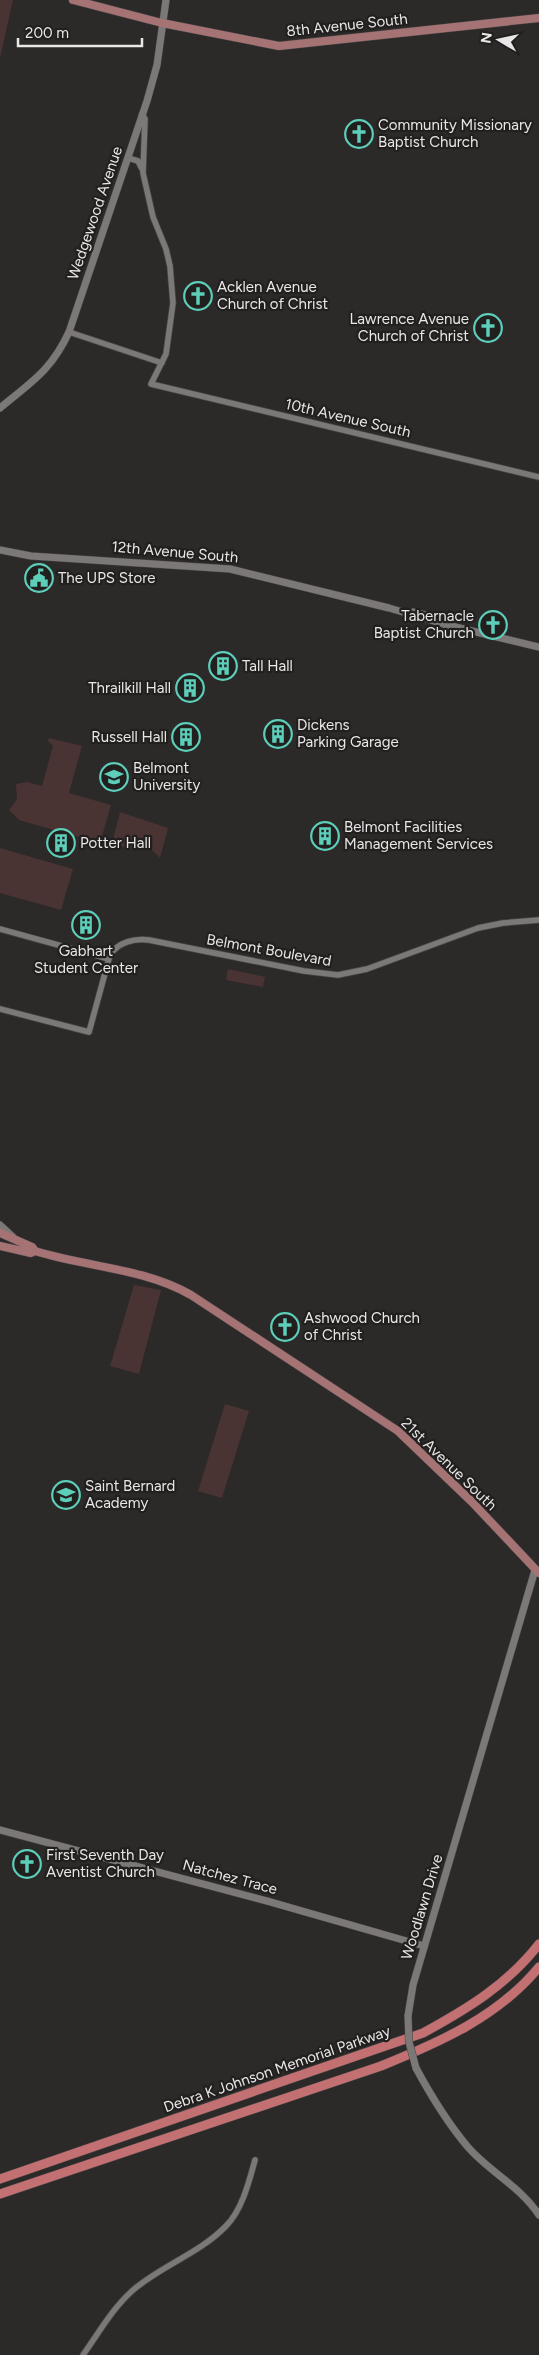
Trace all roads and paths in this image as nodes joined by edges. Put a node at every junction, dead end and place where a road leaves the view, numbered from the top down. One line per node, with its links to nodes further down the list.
1 (73, 0): 4 (main road, 8th Avenue South)
2 (166, 0): 4 (main road, Wedgewood Avenue)
3 (539, 18): 4 (main road, 8th Avenue South)
4 (162, 23): 5 (main road, Wedgewood Avenue)
5 (142, 114): 6 (main road, Wedgewood Avenue); 7 (street)
6 (128, 158): 7 (street); 8 (main road, Wedgewood Avenue)
7 (143, 174): 9 (street)
8 (69, 332): 9 (street); 10 (main road, Wedgewood Avenue)
9 (162, 363): 11 (street, 10th Avenue South)
10 (0, 408)
11 (539, 477)
12 (0, 550): 13 (main road, 12th Avenue South)
13 (539, 646)
14 (539, 920): 16 (street, Belmont Boulevard)
15 (0, 929): 16 (street)
16 (109, 959): 17 (street)
17 (0, 1009)
18 (0, 1225): 20 (main road)
19 (0, 1233): 20 (main road, 21st Avenue South)
20 (16, 1239): 22 (main road, 21st Avenue South)
21 (0, 1246): 22 (main road, 21st Avenue South)
22 (35, 1251): 23 (main road, 21st Avenue South)
23 (537, 1572): 25 (main road, Woodlawn Drive)
24 (0, 1830): 25 (main road, Natchez Trace)
25 (424, 1946): 33 (main road, Woodlawn Drive, bridge)
26 (537, 1946): 31 (highway, Debra K Johnson Memorial Parkway)
27 (539, 1968): 29 (highway, Debra K Johnson Memorial Parkway)
28 (539, 1977): 29 (highway)
29 (483, 2018): 32 (highway, Debra K Johnson Memorial Parkway)
30 (255, 2160): 34 (street)
31 (0, 2179)
32 (0, 2194)
33 (539, 2215)
34 (83, 2355)

